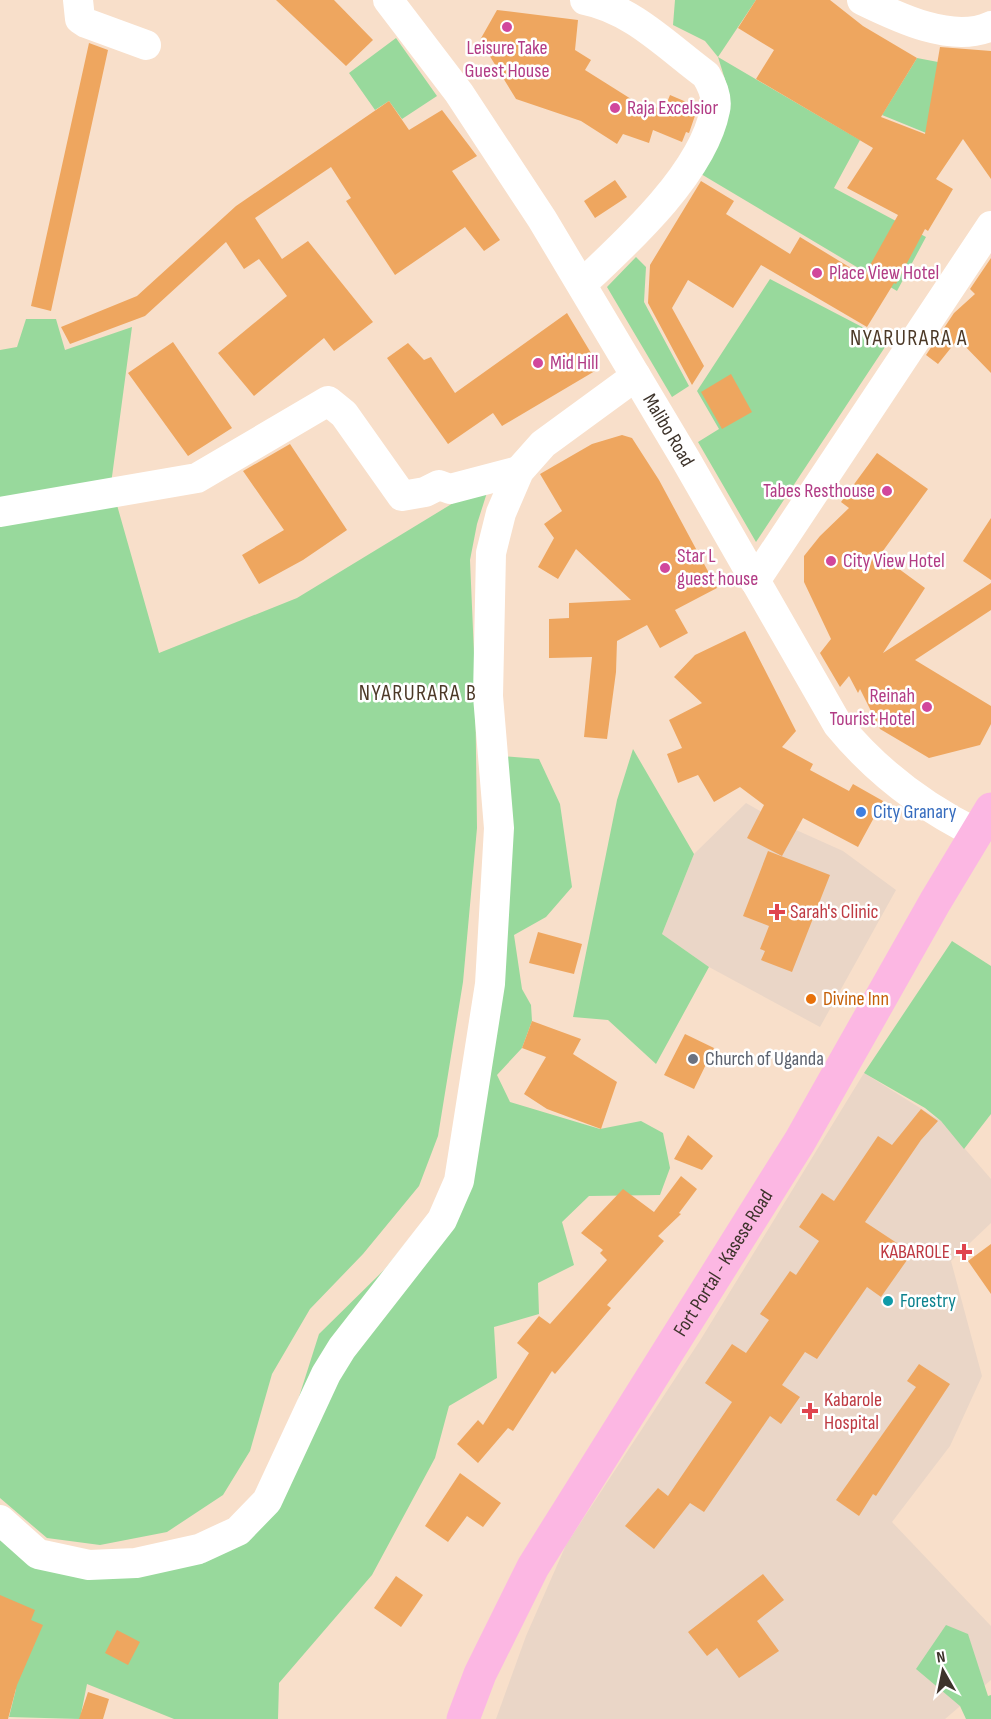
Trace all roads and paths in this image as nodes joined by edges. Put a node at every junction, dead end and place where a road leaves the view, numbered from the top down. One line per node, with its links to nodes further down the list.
1 (78, 0): 6 (street)
2 (388, 0): 8 (street, Malibo Road)
3 (585, 0): 8 (street)
4 (862, 0): 5 (street)
5 (991, 26)
6 (146, 45)
7 (991, 226): 12 (street)
8 (582, 284): 9 (street, Malibo Road)
9 (636, 376): 10 (street); 12 (street, Malibo Road)
10 (519, 471): 11 (street); 14 (street)
11 (0, 512)
12 (755, 581): 13 (street, Malibo Road)
13 (983, 821): 15 (highway, Fort Portal - Kasese Road)
14 (0, 1520)
15 (463, 1719)

